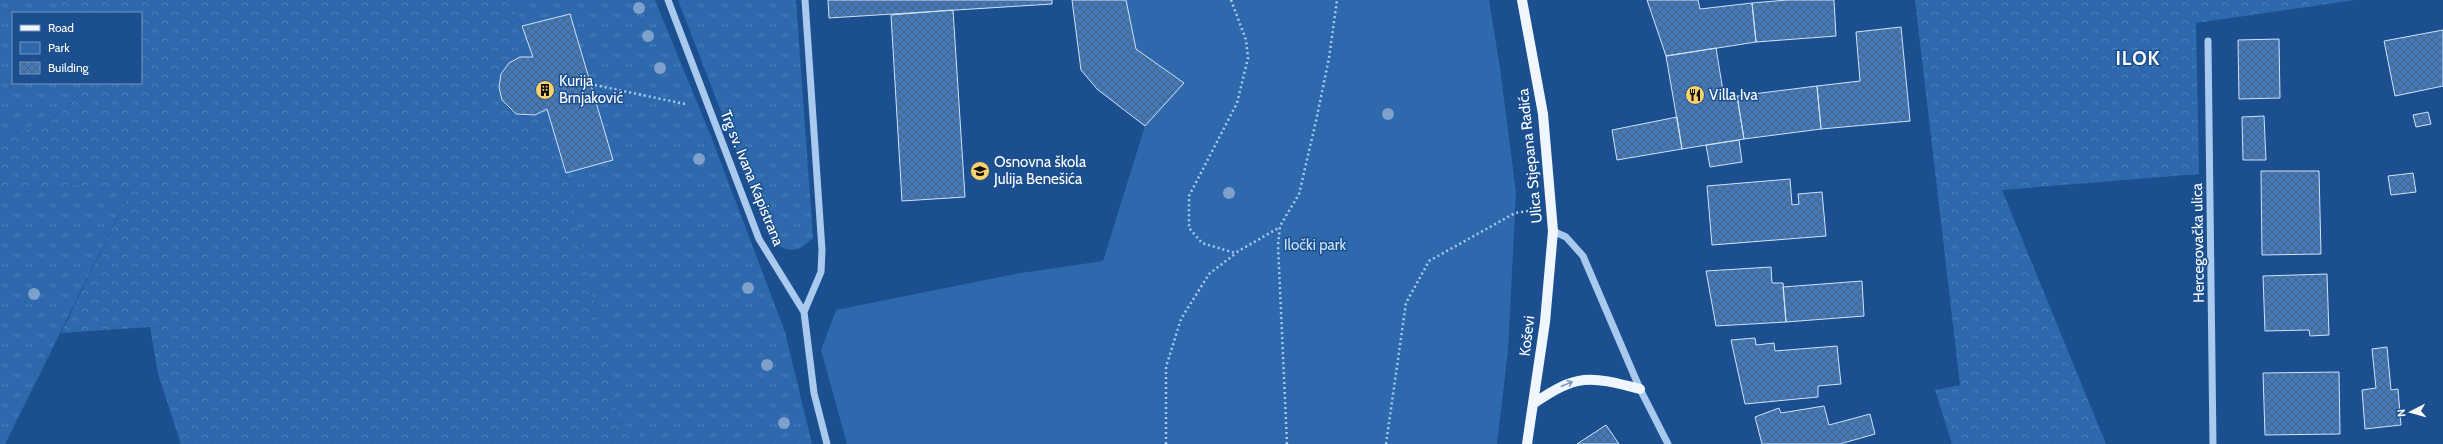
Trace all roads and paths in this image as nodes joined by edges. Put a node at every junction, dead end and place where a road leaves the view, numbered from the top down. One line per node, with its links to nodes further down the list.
1 (668, 0): 13 (street, Trg sv. Ivana Kapistrana)
2 (805, 0): 13 (street)
3 (1231, 0): 12 (path)
4 (1336, 0): 10 (path)
5 (1522, 0): 9 (main road, Ulica Stjepana Radića)
6 (2208, 41): 22 (street, Hercegovačka ulica)
7 (590, 84): 8 (path)
8 (682, 104)
9 (1550, 208): 11 (main road, Ulica Stjepana Radića); 19 (path)
10 (1280, 226): 12 (path); 18 (path)
11 (1553, 231): 14 (street, Ulica Stjepana Radića); 15 (main road, Koševi)
12 (1235, 253): 17 (path)
13 (804, 312): 16 (street)
14 (1640, 389): 15 (main road, one-way to 14); 21 (street, Ulica Stjepana Radića)
15 (1533, 404): 20 (main road, Koševi)
16 (827, 444)
17 (1166, 444)
18 (1287, 444)
19 (1386, 444)
20 (1527, 444)
21 (1668, 444)
22 (2213, 444)

